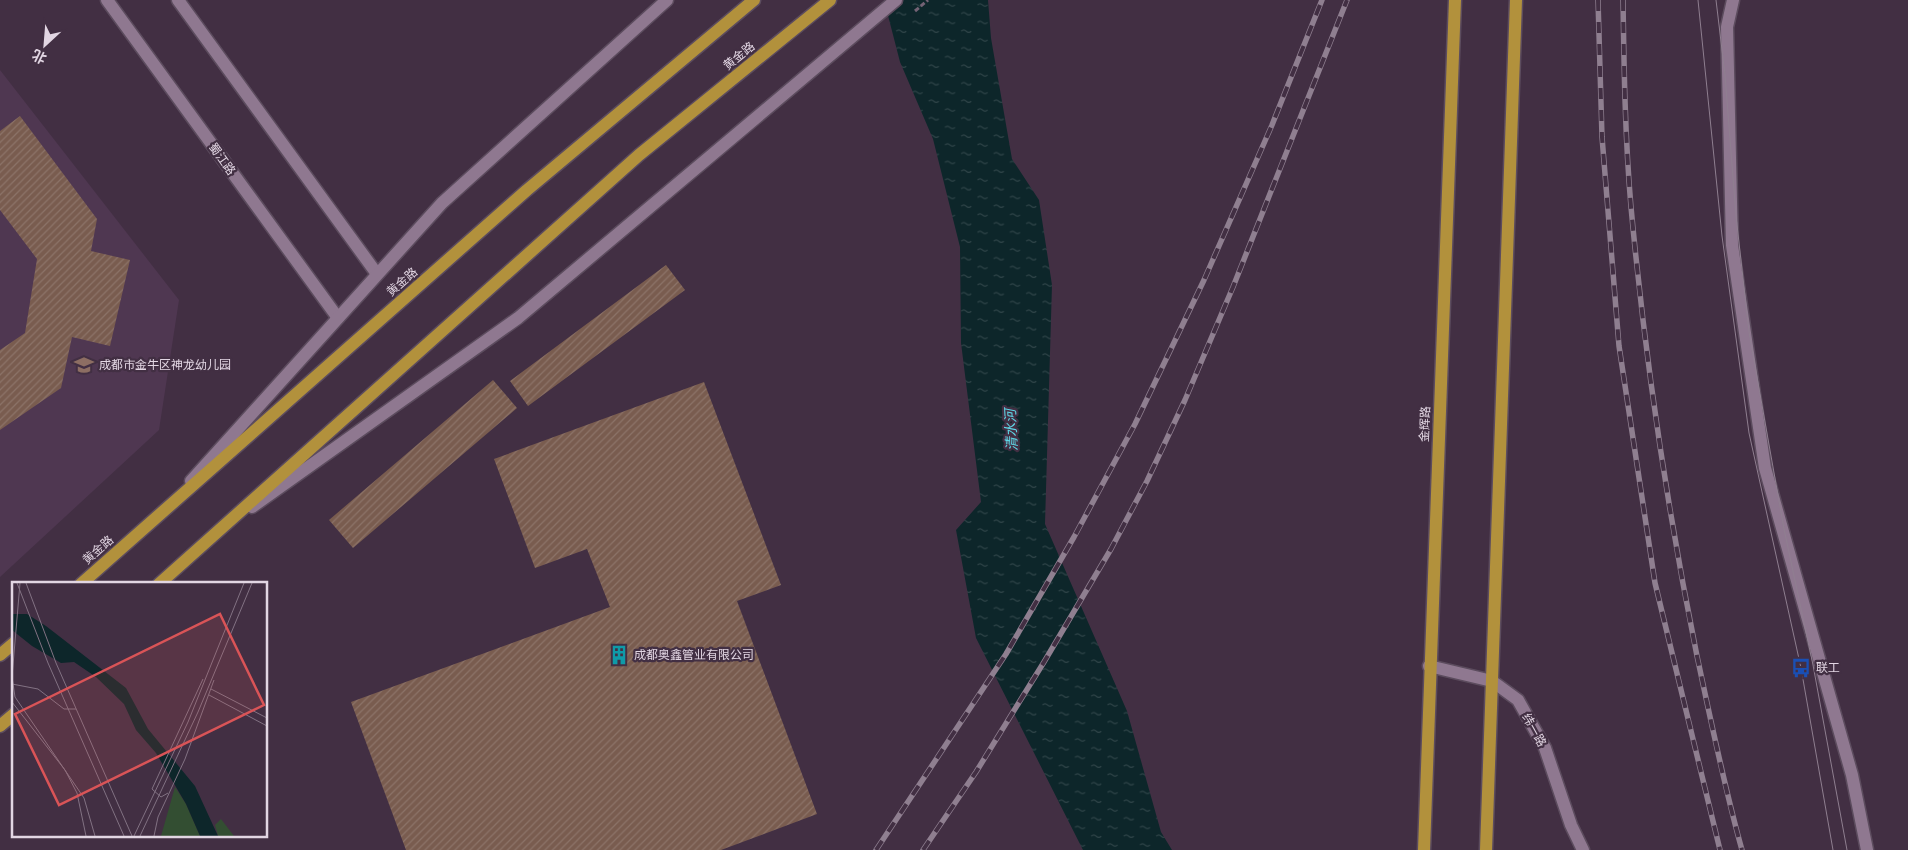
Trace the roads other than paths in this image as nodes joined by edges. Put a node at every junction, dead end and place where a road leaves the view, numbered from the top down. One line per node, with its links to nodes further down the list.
1 (107, 0): 11 (street, 蜀江路)
2 (178, 0): 10 (street)
3 (667, 0): 10 (street)
4 (830, 0): 13 (main road, 黄金路)
5 (896, 0): 13 (street)
6 (1455, 0): 18 (main road, 金辉路)
7 (1516, 0): 19 (main road)
8 (1733, 0): 25 (street)
9 (750, 3): 12 (main road, 黄金路)
10 (377, 274): 11 (street)
11 (338, 318): 12 (street)
12 (168, 506): 14 (main road, 黄金路)
13 (221, 529): 15 (main road, 黄金路)
14 (82, 582)
15 (162, 582)
16 (12, 645): 17 (main road)
17 (0, 655)
18 (1430, 666): 19 (street, 纬一路); 22 (main road, 金辉路)
19 (1492, 681): 23 (main road); 24 (street, 纬一路)
20 (12, 716): 21 (main road)
21 (0, 726)
22 (1424, 850)
23 (1486, 850)
24 (1583, 850)
25 (1867, 850)

